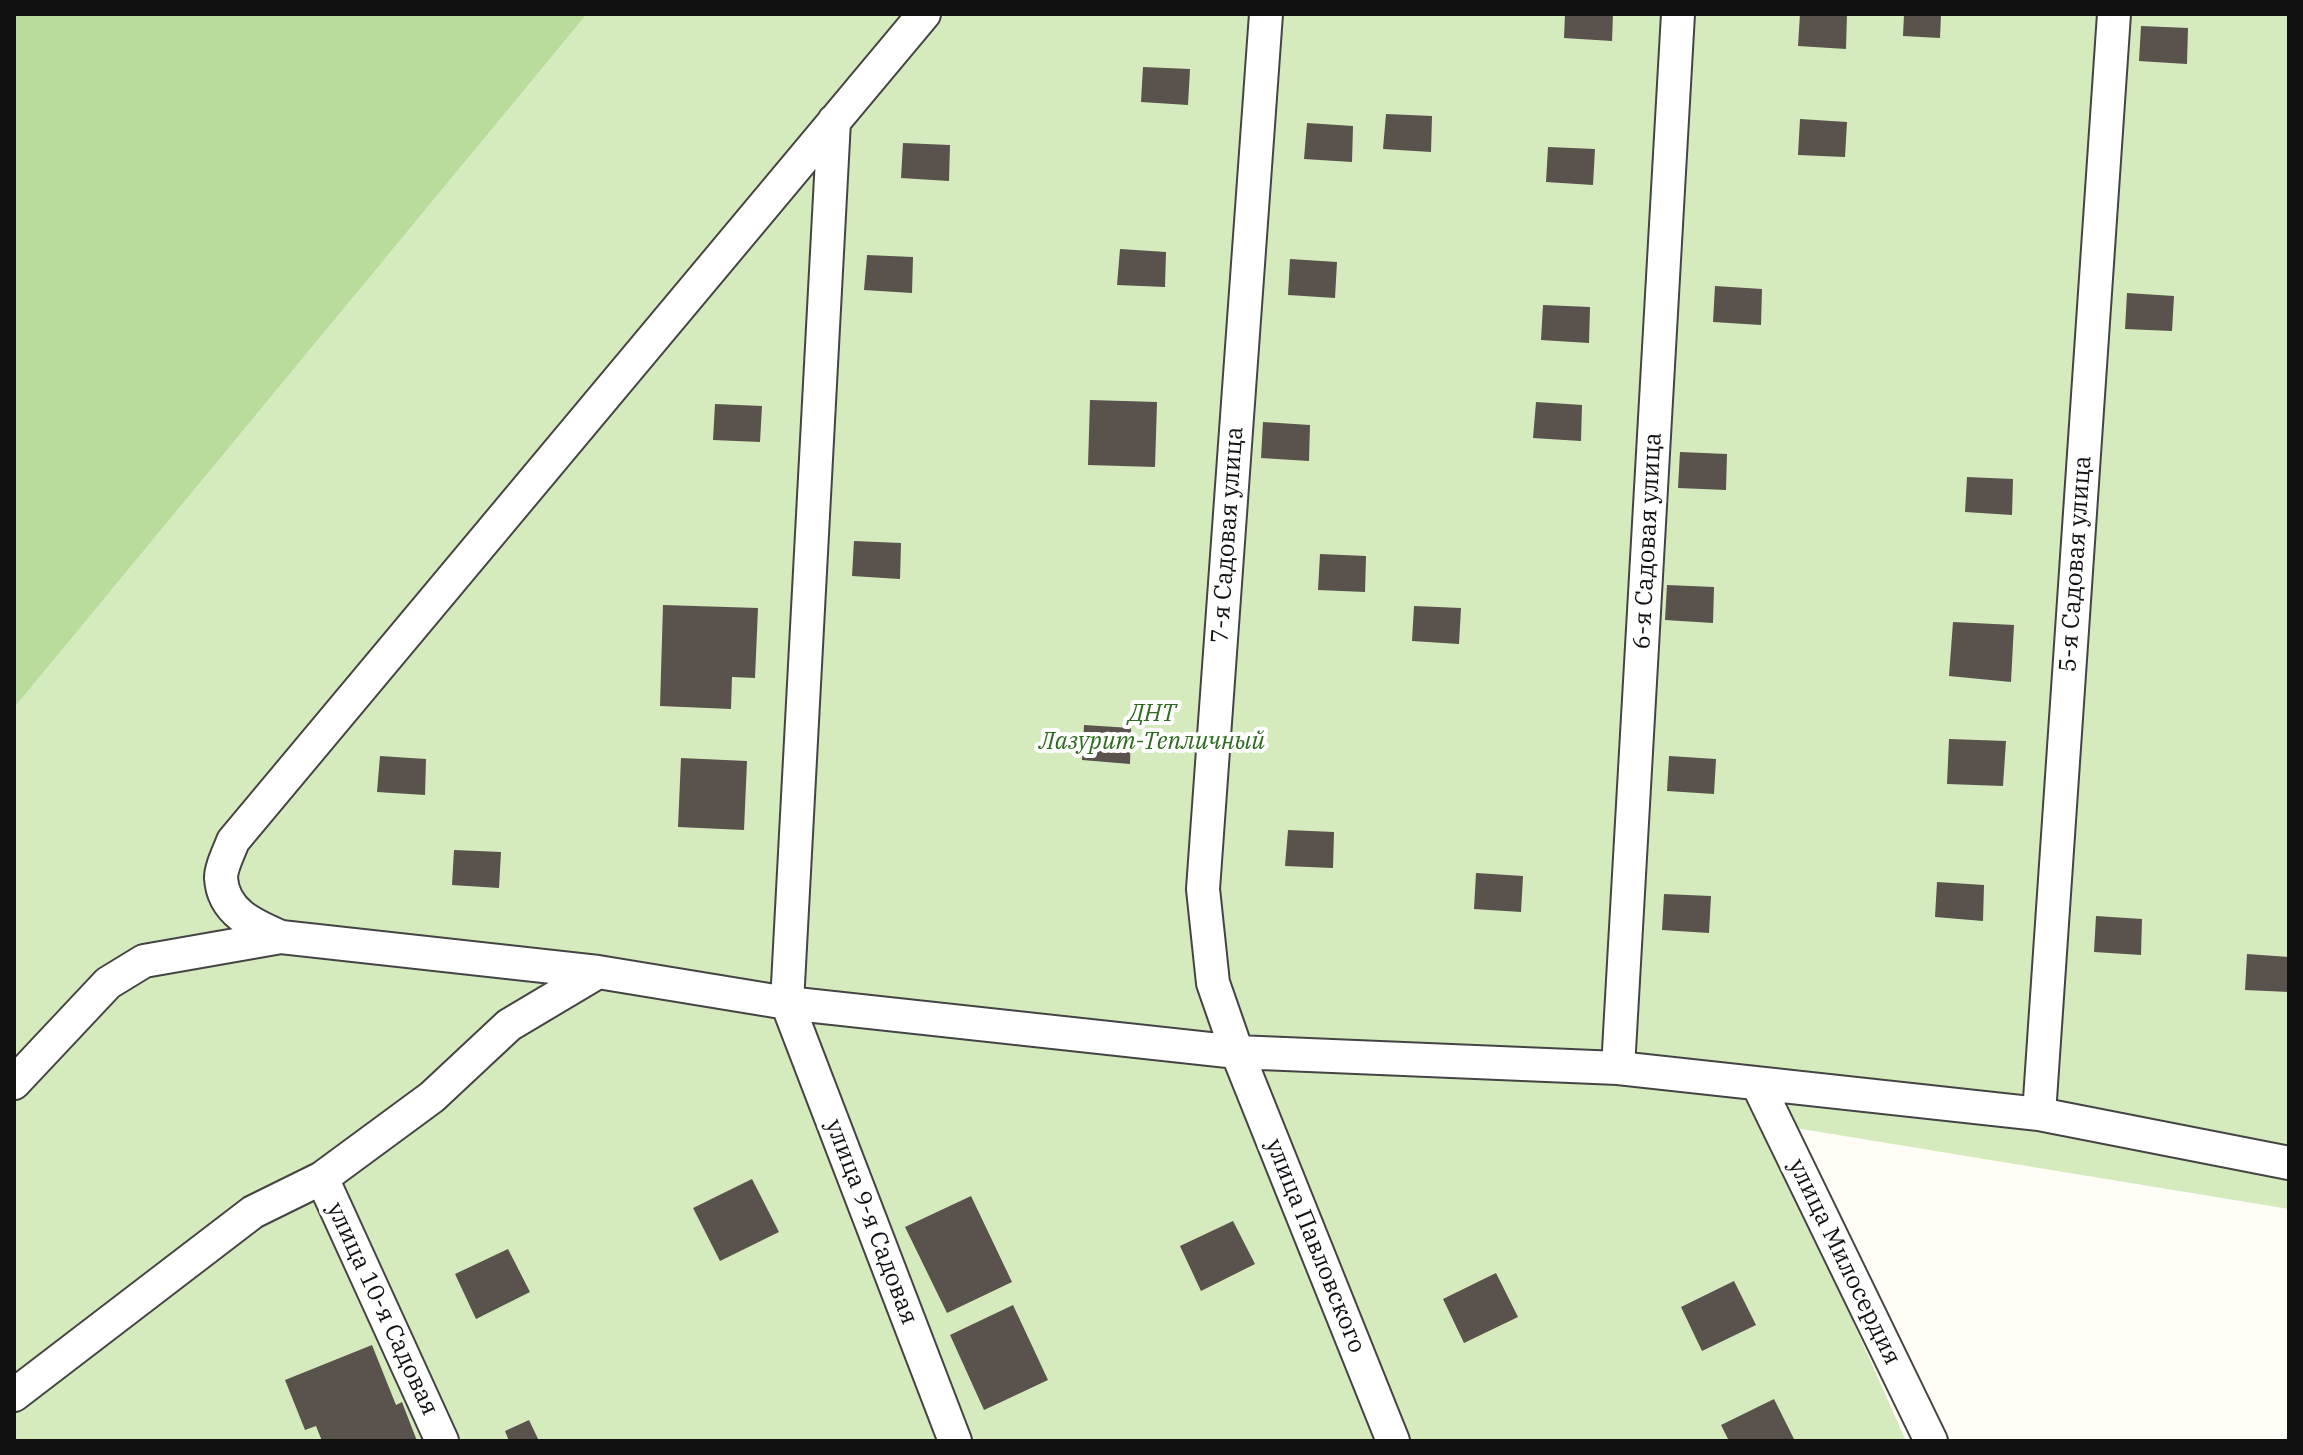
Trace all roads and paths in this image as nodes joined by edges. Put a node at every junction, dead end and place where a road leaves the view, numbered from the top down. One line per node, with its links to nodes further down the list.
1 (924, 14): 5 (street)
2 (1266, 14): 9 (street, 7-я Садовая улица)
3 (1678, 14): 10 (street, 6-я Садовая улица)
4 (2114, 14): 13 (street, 5-я Садовая улица)
5 (834, 121): 6 (street); 8 (street)
6 (281, 937): 7 (street); 11 (street)
7 (598, 972): 8 (street); 15 (street)
8 (787, 1003): 9 (street); 18 (street, улица 9-я Садовая)
9 (1237, 1052): 10 (street); 19 (street, улица Павловского)
10 (1618, 1068): 12 (street)
11 (14, 1083)
12 (1757, 1083): 13 (street); 20 (street, улица Милосердия)
13 (2039, 1114): 14 (street)
14 (2289, 1163)
15 (322, 1178): 16 (street); 17 (street, улица 10-я Садовая)
16 (14, 1395)
17 (442, 1441)
18 (955, 1441)
19 (1393, 1441)
20 (1931, 1441)

